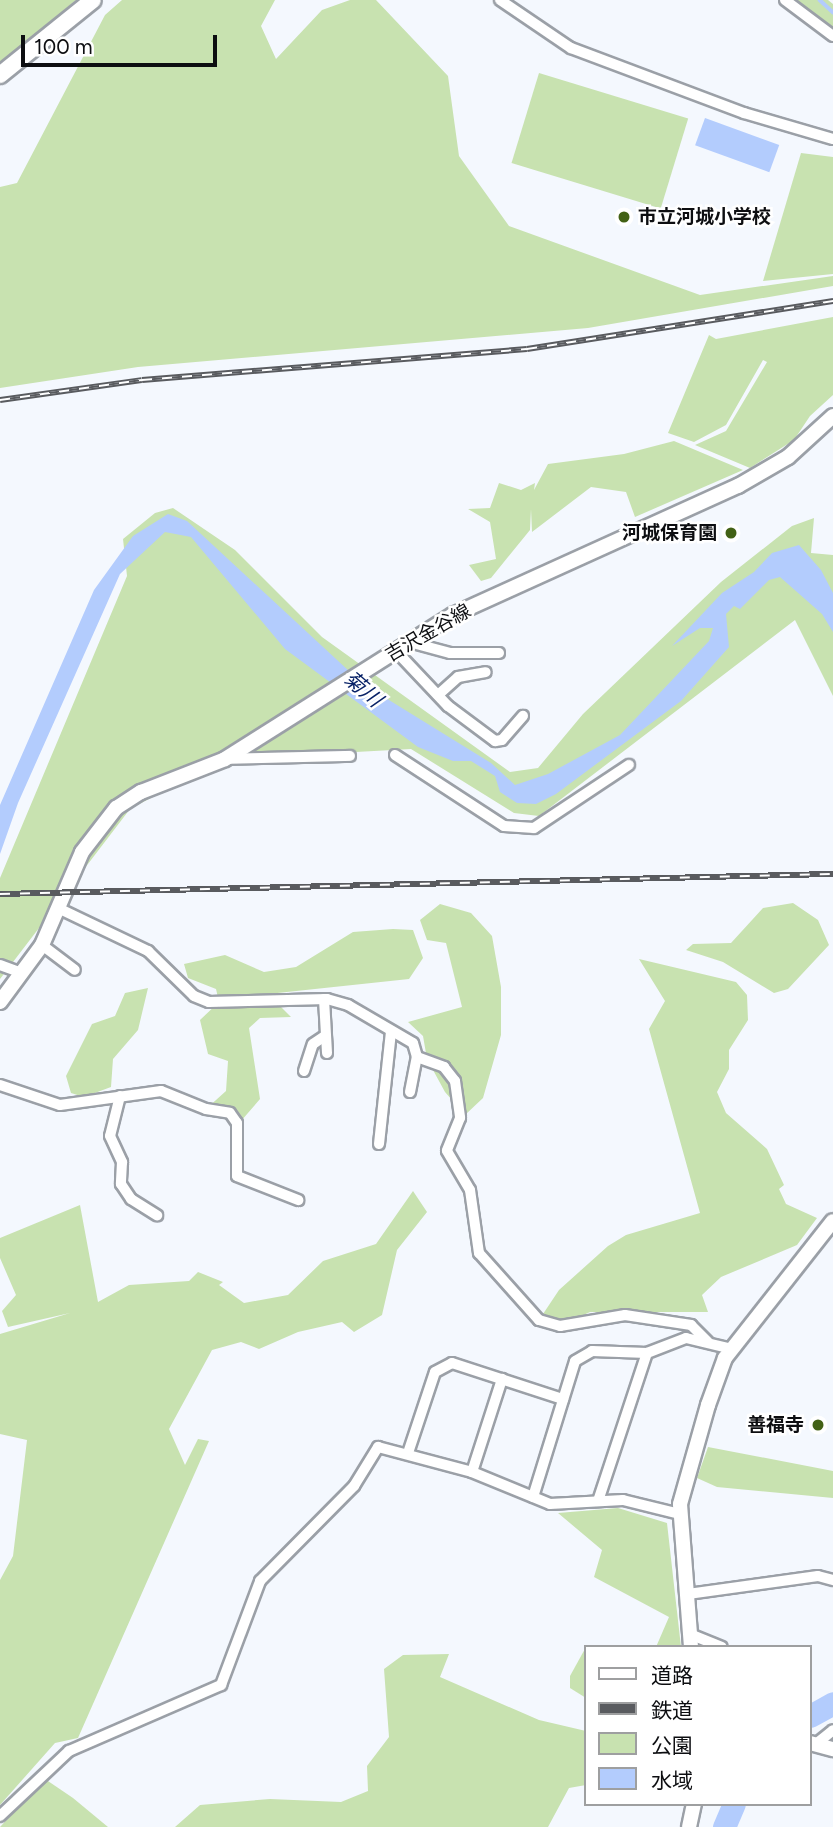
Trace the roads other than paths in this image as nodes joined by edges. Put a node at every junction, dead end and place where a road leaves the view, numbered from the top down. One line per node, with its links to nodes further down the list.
1 (93, 0): 7 (main road)
2 (500, 0): 5 (street)
3 (511, 0): 5 (street)
4 (785, 0): 6 (street)
5 (521, 15): 8 (street)
6 (833, 36)
7 (0, 75)
8 (833, 139)
9 (833, 416): 10 (main road, 吉沢金谷線)
10 (410, 642): 11 (main road, 吉沢金谷線); 12 (street)
11 (391, 653): 14 (street); 18 (main road, 吉沢金谷線)
12 (499, 653)
13 (486, 672): 14 (street)
14 (438, 695): 15 (street)
15 (523, 716)
16 (395, 755): 19 (street)
17 (350, 756): 18 (street)
18 (225, 759): 20 (main road, 吉沢金谷線)
19 (629, 765)
20 (60, 909): 21 (main road, 吉沢金谷線); 25 (street)
21 (42, 945): 23 (street); 24 (main road, 吉沢金谷線)
22 (0, 965): 24 (street)
23 (75, 970)
24 (22, 973): 26 (main road, 吉沢金谷線)
25 (324, 999): 27 (street); 28 (street)
26 (0, 1002)
27 (391, 1031): 30 (street); 35 (street)
28 (325, 1036): 29 (street); 31 (street)
29 (327, 1053)
30 (417, 1057): 33 (street); 39 (street)
31 (304, 1071)
32 (0, 1085): 34 (street)
33 (410, 1092)
34 (120, 1096): 36 (street); 37 (street)
35 (379, 1144)
36 (298, 1200)
37 (157, 1215)
38 (833, 1221): 40 (main road)
39 (708, 1342): 40 (street); 41 (street)
40 (732, 1349): 48 (main road)
41 (646, 1353): 43 (street); 47 (street)
42 (502, 1379): 43 (street); 44 (street); 45 (street)
43 (563, 1399): 46 (street)
44 (408, 1453): 45 (street); 57 (street)
45 (472, 1472): 46 (street)
46 (533, 1497): 47 (street)
47 (598, 1501): 48 (street)
48 (680, 1514): 50 (main road)
49 (833, 1580): 50 (street)
50 (688, 1594): 51 (main road)
51 (691, 1641): 52 (street)
52 (712, 1645)
53 (833, 1730): 54 (street)
54 (813, 1744): 55 (main road)
55 (833, 1749)
56 (694, 1806): 58 (main road)
57 (0, 1816)
58 (690, 1827)

